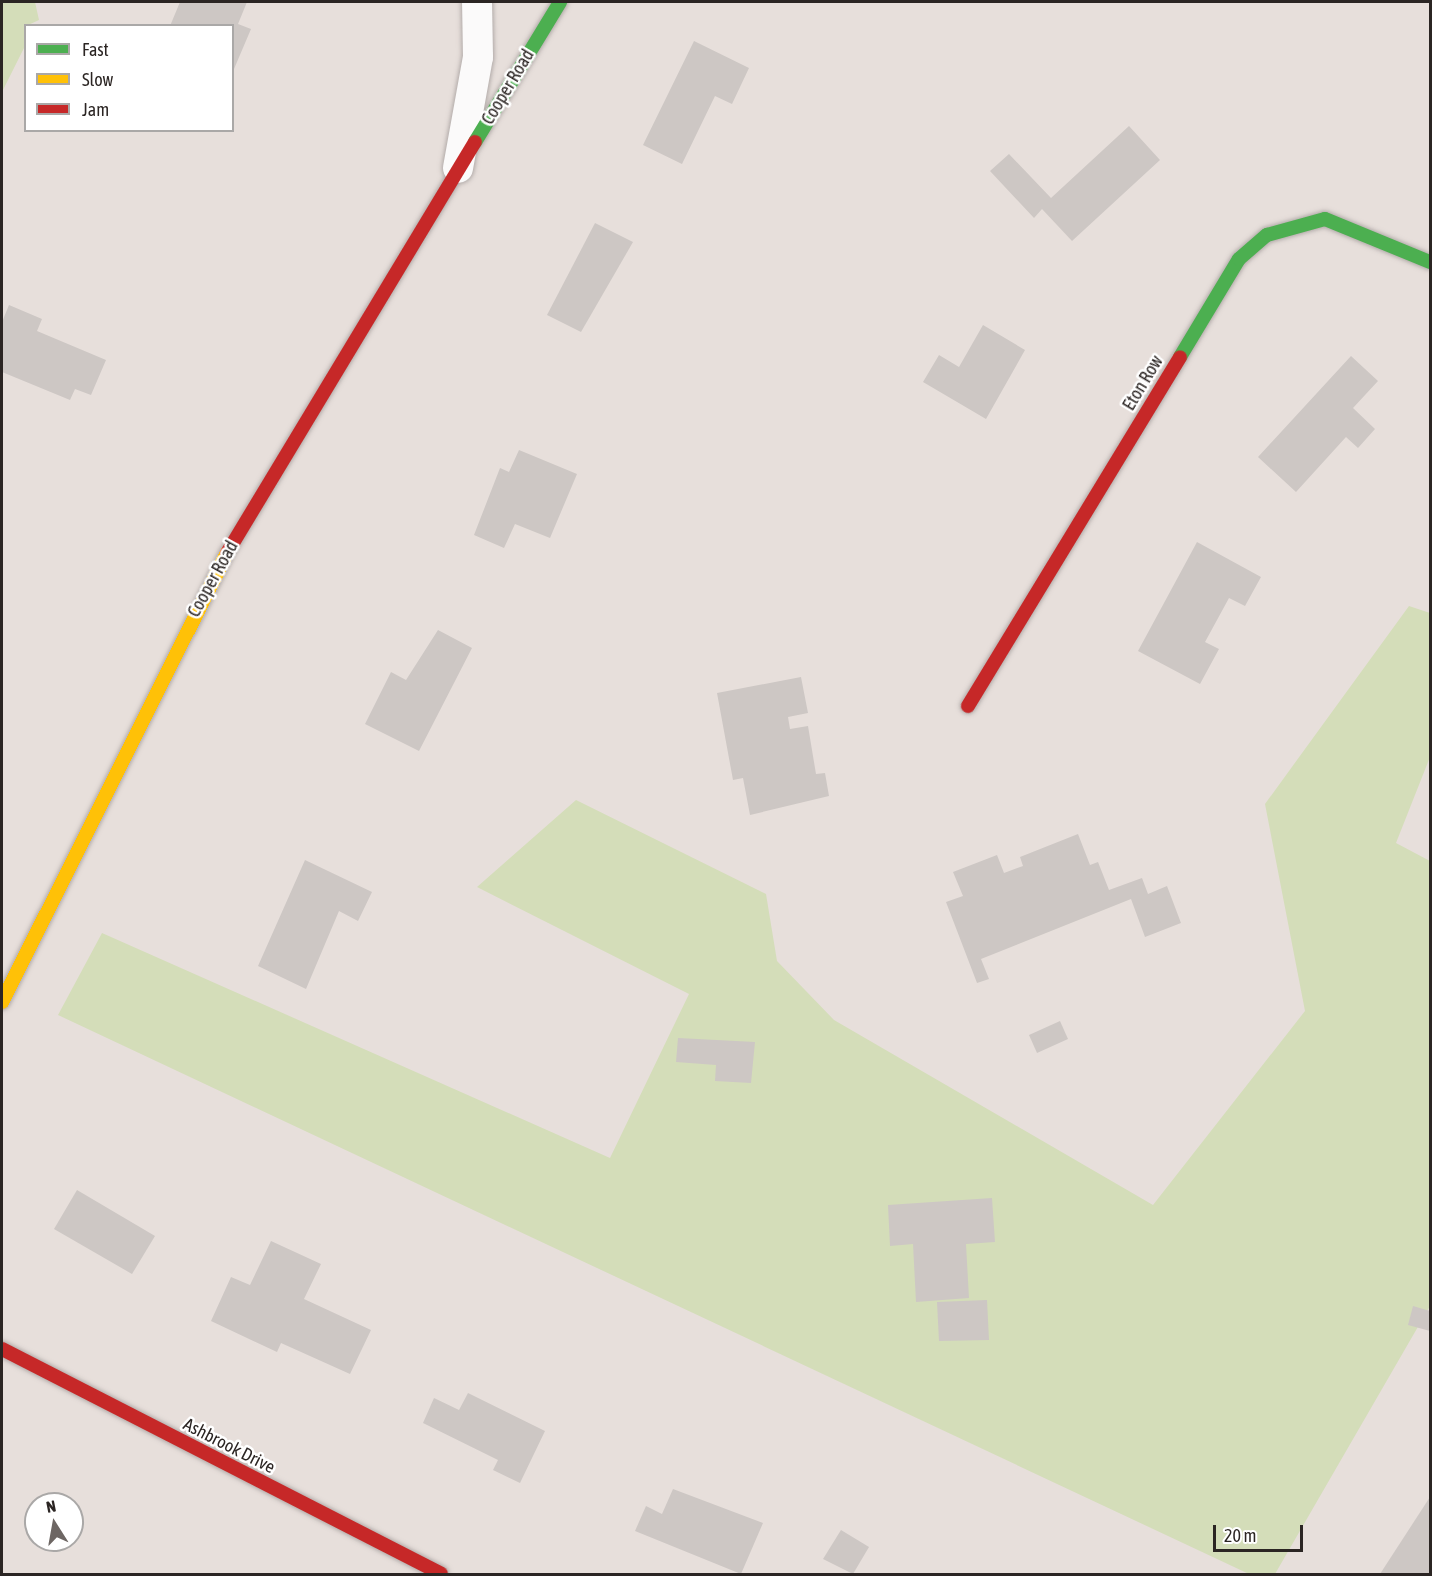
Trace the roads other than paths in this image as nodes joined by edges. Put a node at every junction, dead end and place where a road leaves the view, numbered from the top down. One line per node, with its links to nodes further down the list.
1 (477, 2): 3 (street, Cooper Road)
2 (560, 2): 3 (street, Cooper Road)
3 (457, 173): 6 (street, Cooper Road)
4 (1431, 262): 5 (street, Eton Row)
5 (969, 706)
6 (2, 1002)
7 (2, 1349): 8 (street, Ashbrook Drive)
8 (441, 1575)

